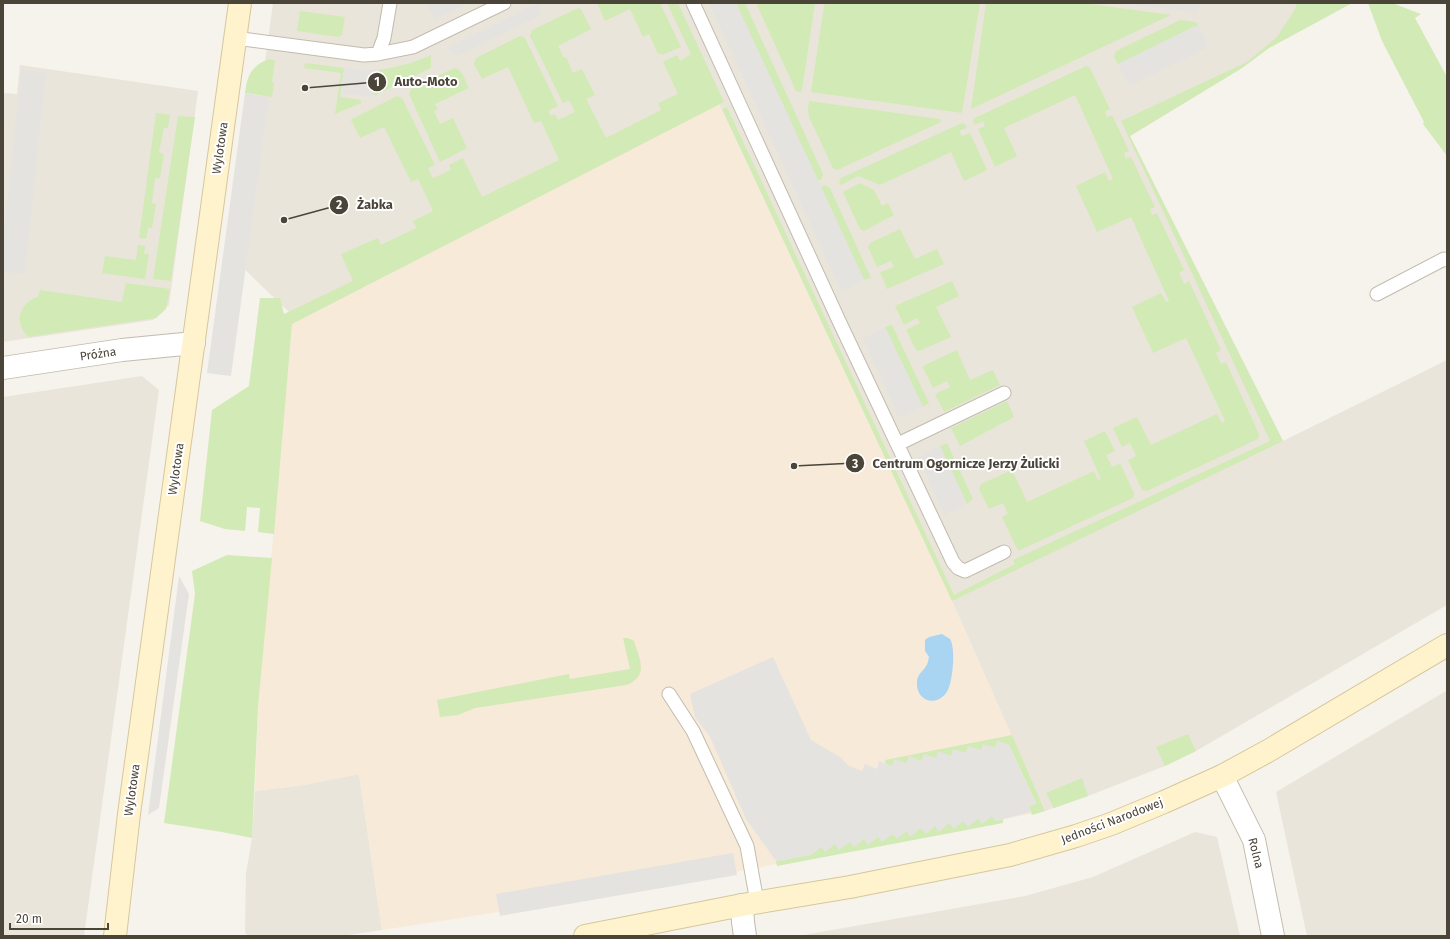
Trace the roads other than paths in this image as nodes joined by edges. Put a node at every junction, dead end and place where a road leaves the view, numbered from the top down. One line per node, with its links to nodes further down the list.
1 (240, 3): 5 (street, Wylotowa)
2 (390, 3): 6 (lane)
3 (504, 3): 6 (lane)
4 (693, 3): 12 (lane)
5 (235, 38): 6 (lane); 9 (street, Wylotowa)
6 (378, 54)
7 (1447, 260): 8 (lane)
8 (1376, 294)
9 (194, 343): 10 (street, Próżna); 18 (street, Wylotowa)
10 (3, 368)
11 (1004, 393): 12 (lane)
12 (898, 444): 13 (lane)
13 (1004, 552)
14 (1447, 645): 16 (street, Jedności Narodowej)
15 (669, 694): 17 (lane)
16 (1222, 776): 17 (street, Jedności Narodowej); 21 (street, Rolna)
17 (750, 904): 19 (street, Jedności Narodowej); 20 (street)
18 (116, 936)
19 (585, 936)
20 (745, 936)
21 (1273, 936)

